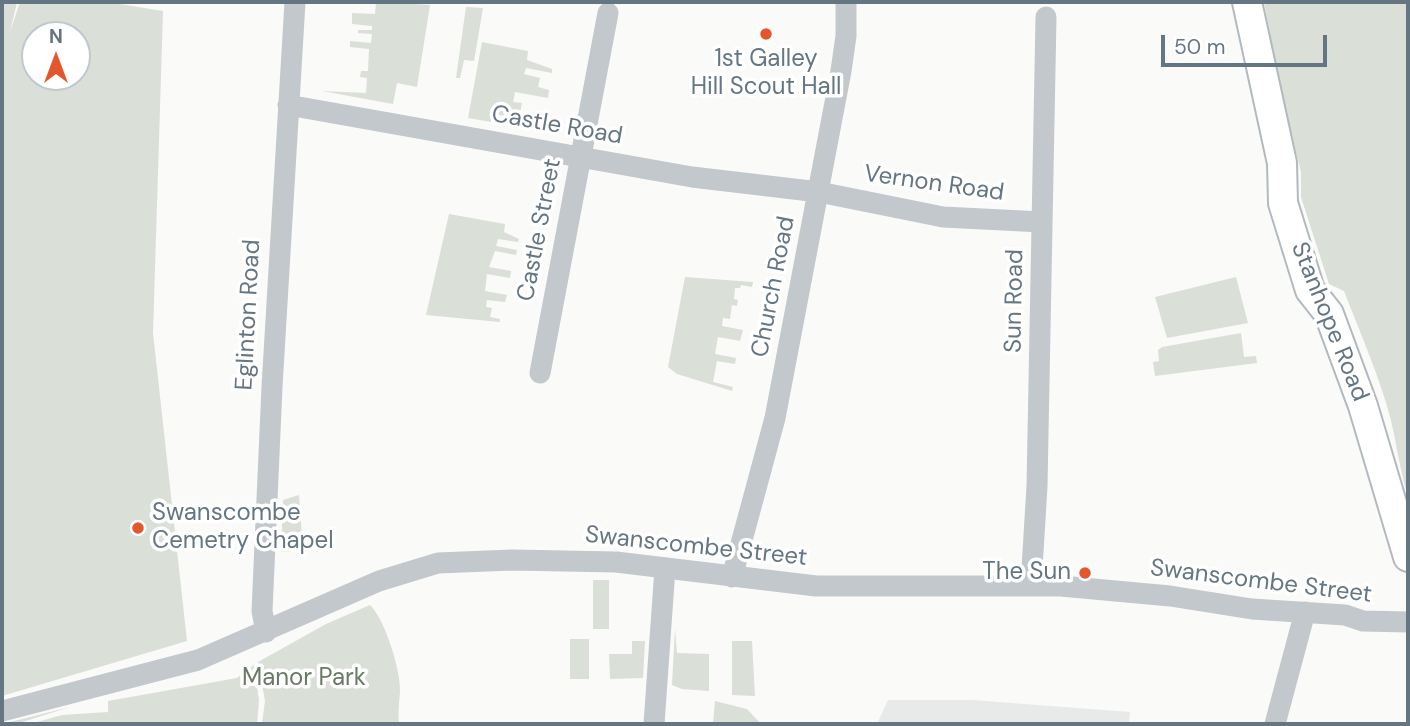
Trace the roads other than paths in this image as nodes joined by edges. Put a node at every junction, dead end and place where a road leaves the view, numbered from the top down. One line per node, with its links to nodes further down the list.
1 (295, 2): 6 (street, Eglinton Road)
2 (846, 2): 8 (street, Church Road)
3 (1247, 2): 11 (main road, Stanhope Road)
4 (608, 13): 7 (street, Castle Street)
5 (1046, 17): 9 (street, Sun Road)
6 (288, 105): 7 (street, Castle Road); 17 (street, Eglinton Road)
7 (581, 157): 8 (street, Castle Road); 10 (street, Castle Street)
8 (818, 192): 9 (street, Vernon Road); 13 (street, Church Road)
9 (1042, 222): 14 (street, Sun Road)
10 (540, 373)
11 (1408, 557)
12 (664, 568): 13 (street, Swanscombe Street); 17 (street, Swanscombe Street); 19 (street)
13 (732, 578): 14 (street, Swanscombe Street)
14 (1031, 585): 15 (street, Swanscombe Street)
15 (1305, 612): 16 (street, Swanscombe Street); 20 (street)
16 (1408, 622)
17 (265, 632): 18 (street, Swanscombe Street)
18 (2, 711)
19 (654, 724)
20 (1275, 724)

